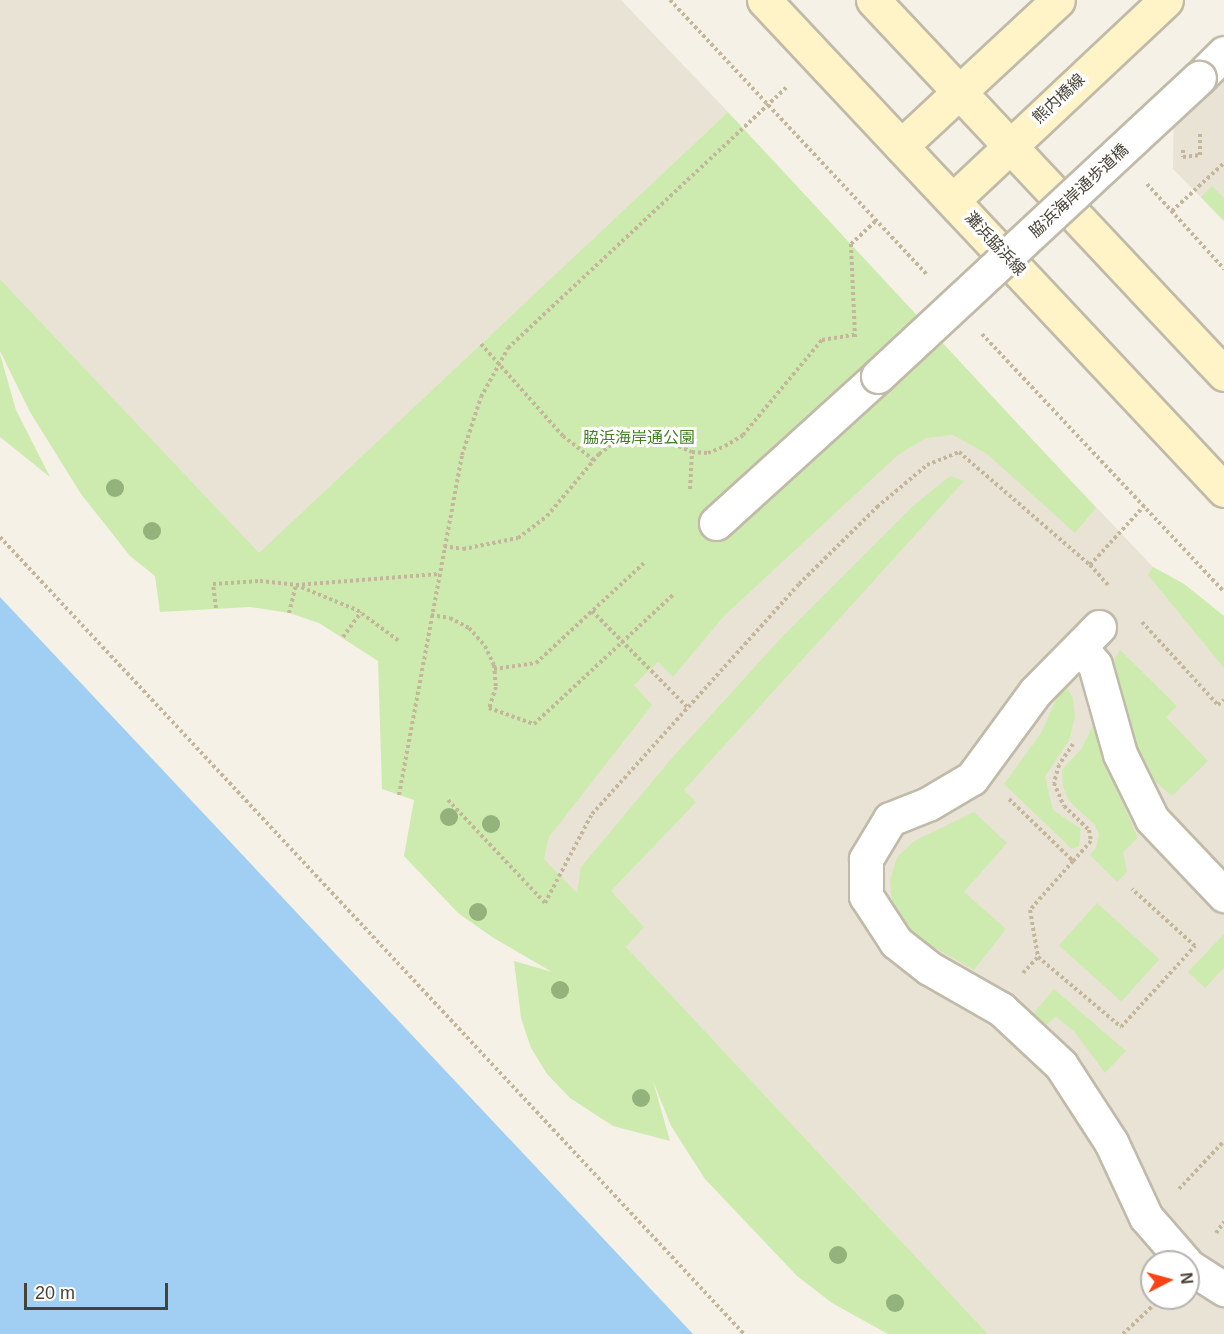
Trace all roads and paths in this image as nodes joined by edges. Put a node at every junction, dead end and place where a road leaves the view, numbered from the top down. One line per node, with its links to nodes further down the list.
1 (764, 0): 8 (street, 灘浜脇浜線)
2 (873, 0): 7 (street)
3 (1058, 0): 7 (street)
4 (1166, 0): 9 (street, 熊内橋線)
5 (1224, 53): 26 (street, 脇浜海岸通歩道橋, bridge)
6 (791, 83): 19 (path)
7 (958, 92): 8 (street); 9 (street)
8 (901, 146): 12 (street, 灘浜脇浜線)
9 (1009, 146): 12 (street, 熊内橋線); 20 (street)
10 (1224, 163): 13 (path)
11 (1141, 177): 13 (path)
12 (954, 200): 23 (street, 灘浜脇浜線)
13 (1172, 211): 15 (path)
14 (876, 221): 16 (path)
15 (1224, 269)
16 (855, 335): 17 (path); 21 (path)
17 (855, 343)
18 (482, 344): 19 (path)
19 (499, 364): 22 (path); 28 (path)
20 (1224, 374)
21 (692, 452): 22 (path); 24 (path)
22 (594, 460): 28 (path)
23 (1224, 490)
24 (689, 500)
25 (1144, 506): 30 (path)
26 (716, 523)
27 (0, 537): 62 (path)
28 (444, 546): 31 (path)
29 (645, 562): 36 (path)
30 (1090, 566): 34 (path); 46 (path)
31 (439, 574): 32 (path); 39 (path)
32 (296, 585): 35 (path); 37 (path); 38 (path)
33 (674, 594): 43 (path)
34 (1123, 602): 41 (path); 45 (path)
35 (216, 608)
36 (592, 611): 43 (path); 44 (path)
37 (361, 612): 40 (path); 42 (path)
38 (289, 613)
39 (431, 615): 44 (path); 49 (path)
40 (343, 637)
41 (1089, 637): 48 (street); 53 (street)
42 (399, 641)
43 (623, 642): 44 (path); 46 (path)
44 (494, 669)
45 (1224, 700)
46 (687, 707): 50 (path)
47 (1074, 741): 51 (path)
48 (978, 769): 51 (path); 57 (street)
49 (399, 795)
50 (448, 800)
51 (1073, 861): 54 (path)
52 (1132, 889): 54 (path)
53 (1224, 895)
54 (1038, 957): 55 (path)
55 (1018, 979)
56 (1224, 1141): 57 (path)
57 (1150, 1221): 58 (street)
58 (1175, 1250)
59 (1200, 1274): 60 (street)
60 (1224, 1289)
61 (1148, 1310): 63 (path)
62 (744, 1334)
63 (1123, 1334)

